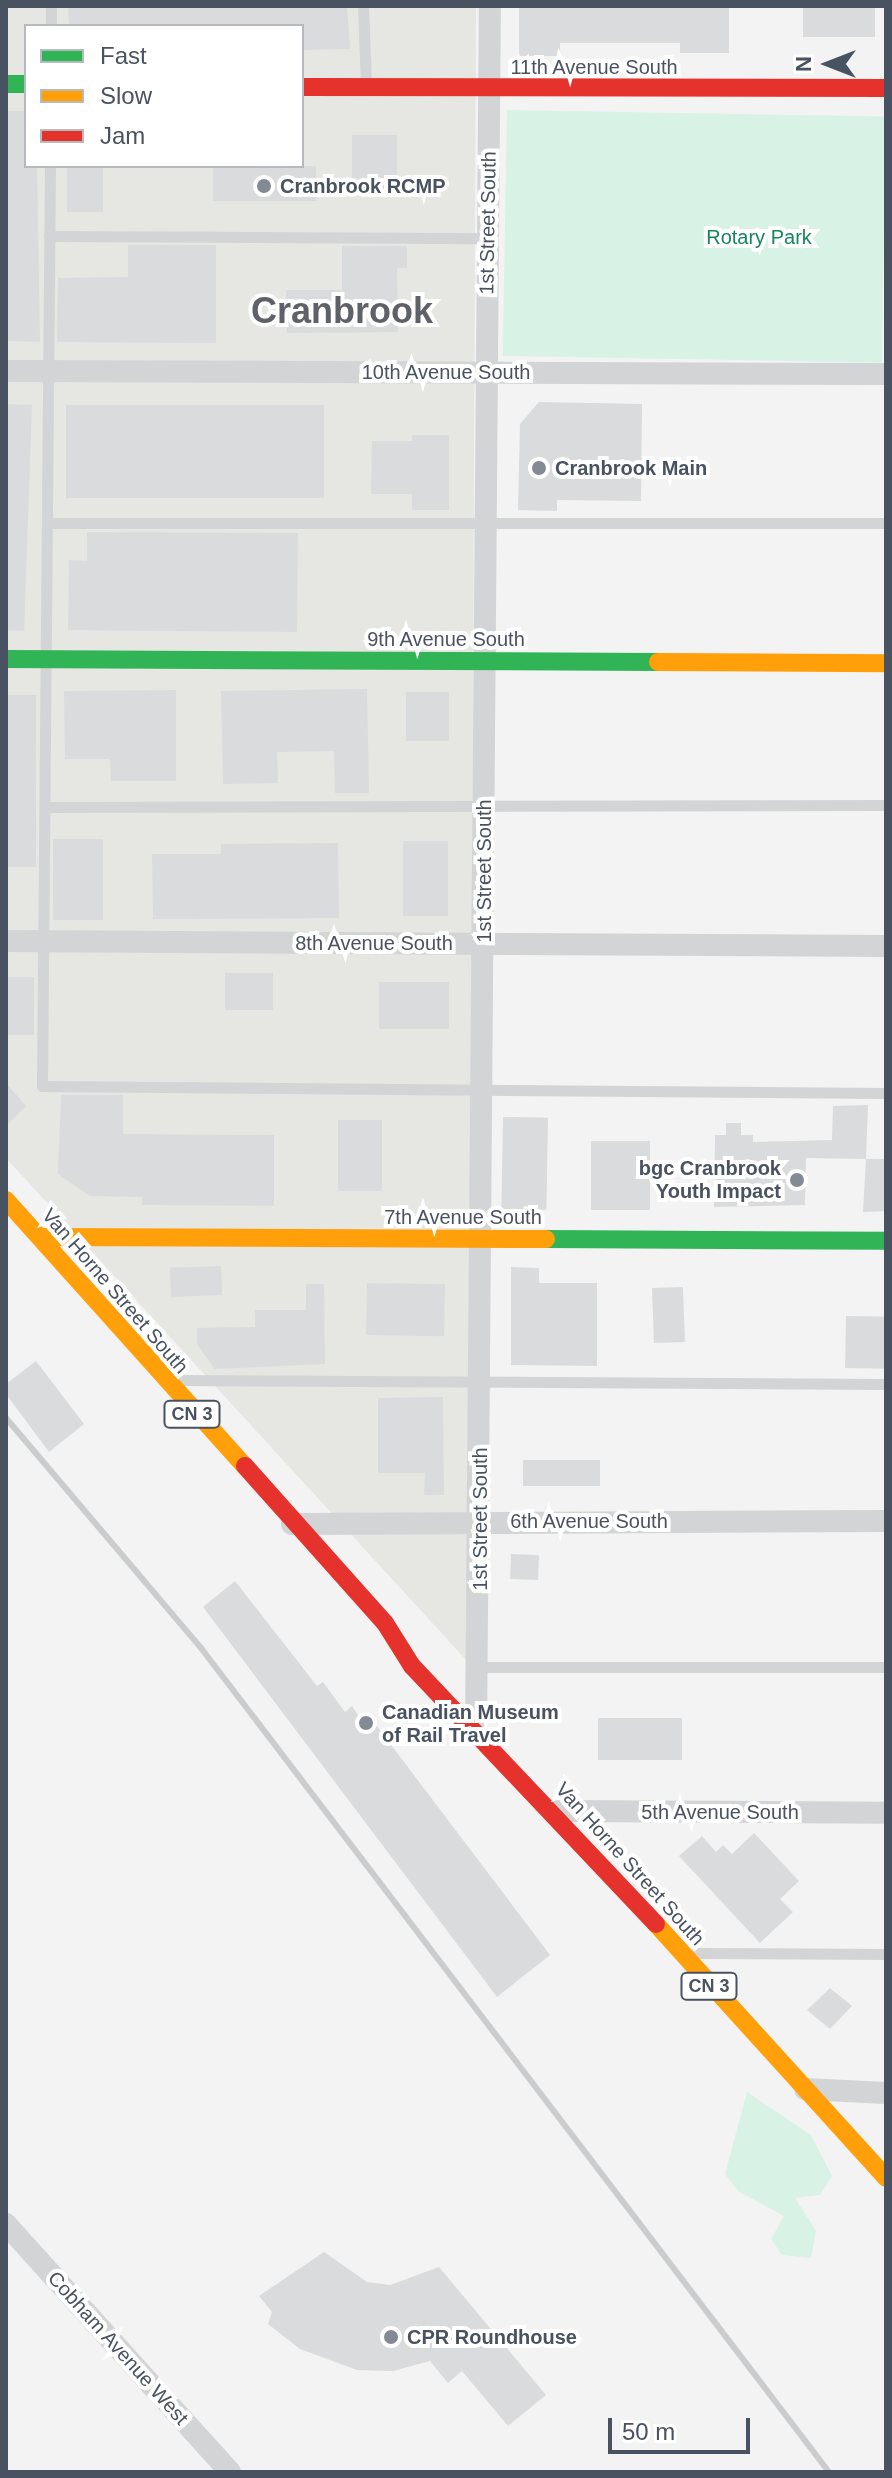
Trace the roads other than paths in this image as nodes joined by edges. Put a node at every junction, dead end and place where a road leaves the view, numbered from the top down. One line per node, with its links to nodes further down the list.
1 (363, 6): 4 (lane)
2 (490, 6): 6 (street, 1st Street South)
3 (304, 87): 4 (main road, 11th Avenue South)
4 (366, 88): 6 (main road, 11th Avenue South)
5 (886, 88): 6 (main road, 11th Avenue South)
6 (489, 90): 9 (street, 1st Street South)
7 (50, 168): 8 (lane)
8 (49, 236): 9 (lane); 11 (lane)
9 (488, 238): 12 (street, 1st Street South)
10 (6, 371): 11 (street, 10th Avenue South)
11 (48, 371): 12 (street, 10th Avenue South); 14 (lane)
12 (487, 373): 13 (street, 10th Avenue South); 15 (street, 1st Street South)
13 (886, 374)
14 (47, 523): 15 (lane); 18 (lane)
15 (486, 523): 16 (lane); 19 (street, 1st Street South)
16 (886, 523)
17 (6, 659): 18 (main road, 9th Avenue South)
18 (46, 659): 19 (main road, 9th Avenue South); 23 (lane)
19 (485, 661): 20 (main road, 9th Avenue South); 22 (street, 1st Street South)
20 (886, 663)
21 (886, 805): 22 (lane)
22 (484, 806): 23 (lane); 26 (street, 1st Street South)
23 (45, 807): 25 (lane)
24 (6, 941): 25 (street, 8th Avenue South)
25 (43, 941): 26 (street, 8th Avenue South); 28 (lane)
26 (483, 944): 27 (street, 8th Avenue South); 28 (street, 1st Street South)
27 (886, 946)
28 (482, 1090): 29 (lane); 32 (street, 1st Street South)
29 (886, 1093)
30 (6, 1200): 31 (main road, Van Horne Street South / CN 3)
31 (40, 1237): 32 (main road, 7th Avenue South); 34 (main road, Van Horne Street South / CN 3)
32 (482, 1239): 33 (main road, 7th Avenue South); 36 (street, 1st Street South)
33 (886, 1241)
34 (162, 1380): 36 (lane); 39 (main road, Van Horne Street South / CN 3)
35 (886, 1384): 36 (lane)
36 (481, 1385): 37 (street, 1st Street South)
37 (480, 1521): 38 (street, 6th Avenue South); 39 (street, 6th Avenue South); 41 (street, 1st Street South)
38 (886, 1521)
39 (292, 1524): 40 (main road, Van Horne Street South / CN 3)
40 (385, 1623): 43 (main road, Van Horne Street South / CN 3); 44 (main road, Van Horne Street South / CN 3)
41 (479, 1667): 42 (lane); 43 (street, 1st Street South)
42 (886, 1667)
43 (478, 1707): 44 (street, 1st Street South); 45 (main road, Van Horne Street South / CN 3)
44 (476, 1736): 45 (main road, Van Horne Street South / CN 3)
45 (536, 1791): 46 (main road, Van Horne Street South / CN 3)
46 (553, 1811): 47 (street, 5th Avenue South); 48 (main road, Van Horne Street South / CN 3)
47 (886, 1813)
48 (679, 1953): 49 (lane); 50 (main road, Van Horne Street South / CN 3)
49 (886, 1954)
50 (805, 2089): 51 (street); 52 (main road, Van Horne Street South / CN 3)
51 (886, 2093)
52 (886, 2178)
53 (6, 2224): 54 (street, Cobham Avenue West)
54 (230, 2472)

